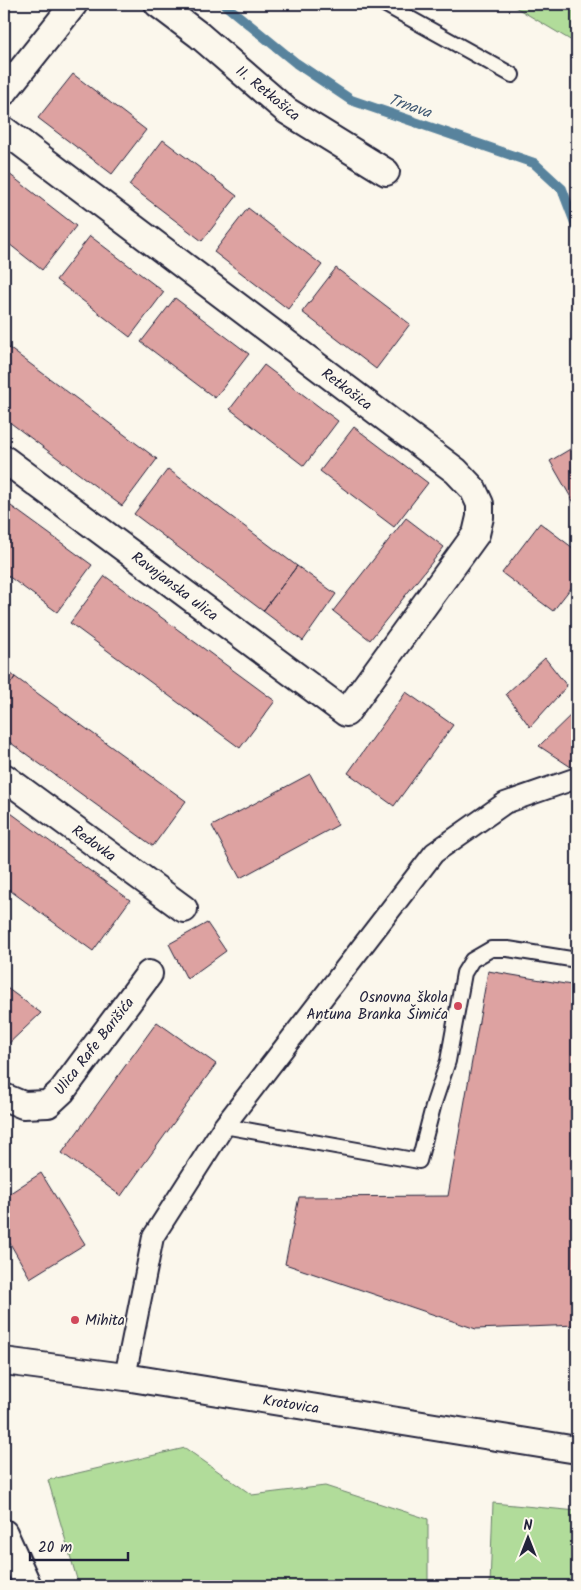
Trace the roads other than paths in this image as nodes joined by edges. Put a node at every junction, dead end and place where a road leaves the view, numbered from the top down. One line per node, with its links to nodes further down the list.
1 (74, 4): 5 (street)
2 (158, 4): 7 (street, II. Retkošica)
3 (389, 5): 4 (lane)
4 (512, 75)
5 (4, 92)
6 (4, 130): 9 (street, Retkošica)
7 (386, 172)
8 (4, 459): 9 (street, Ravnjanska ulica)
9 (346, 713)
10 (4, 777): 12 (street, Redovka)
11 (577, 778): 16 (street)
12 (184, 909)
13 (577, 960): 16 (lane)
14 (150, 974): 15 (street, Ulica Rafe Barišića)
15 (4, 1097)
16 (224, 1126): 18 (street)
17 (4, 1361): 18 (street, Krotovica)
18 (125, 1378): 19 (street, Krotovica)
19 (577, 1450)
20 (4, 1533): 21 (street)
21 (28, 1586)

